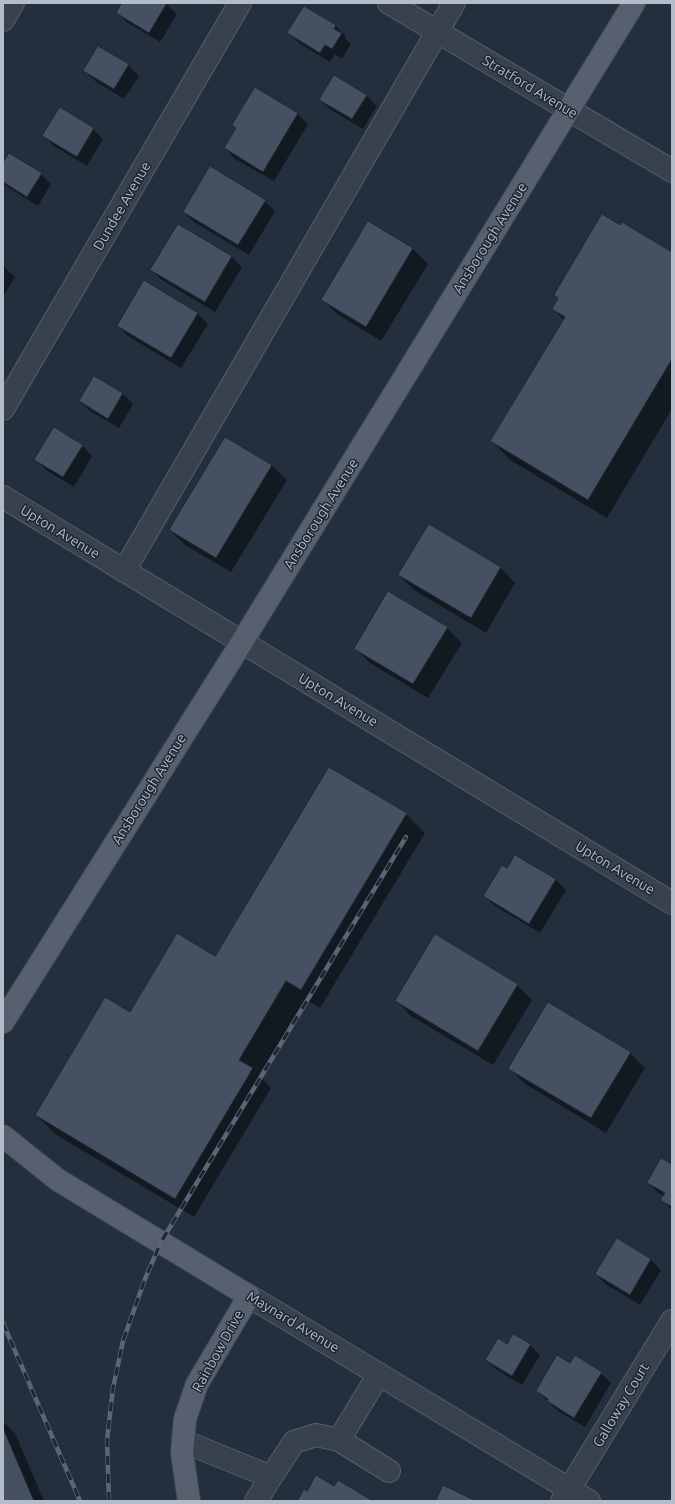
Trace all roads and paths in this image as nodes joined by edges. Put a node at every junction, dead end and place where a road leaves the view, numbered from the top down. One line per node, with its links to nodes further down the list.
1 (13, 3): 6 (street)
2 (240, 3): 10 (street, Dundee Avenue)
3 (389, 3): 7 (street, Stratford Avenue)
4 (454, 3): 7 (street)
5 (634, 3): 8 (main road, Ansborough Avenue)
6 (3, 20)
7 (437, 32): 8 (street, Stratford Avenue); 12 (street)
8 (569, 110): 9 (street, Stratford Avenue); 13 (main road, Ansborough Avenue)
9 (672, 172)
10 (3, 410)
11 (3, 497): 12 (street, Upton Avenue)
12 (124, 571): 13 (street, Upton Avenue)
13 (242, 642): 14 (street, Upton Avenue); 15 (main road, Ansborough Avenue)
14 (672, 903)
15 (3, 1022)
16 (3, 1136): 17 (main road, Maynard Avenue)
17 (249, 1296): 19 (street, Maynard Avenue); 21 (main road, Rainbow Drive)
18 (672, 1321): 24 (street, Galloway Court)
19 (378, 1374): 20 (street); 24 (street, Maynard Avenue)
20 (339, 1440): 22 (street); 23 (street)
21 (182, 1441): 23 (street); 25 (main road, Rainbow Drive)
22 (389, 1471)
23 (271, 1477): 26 (street)
24 (566, 1495): 27 (street, Maynard Avenue)
25 (189, 1501)
26 (256, 1501)
27 (589, 1501)

